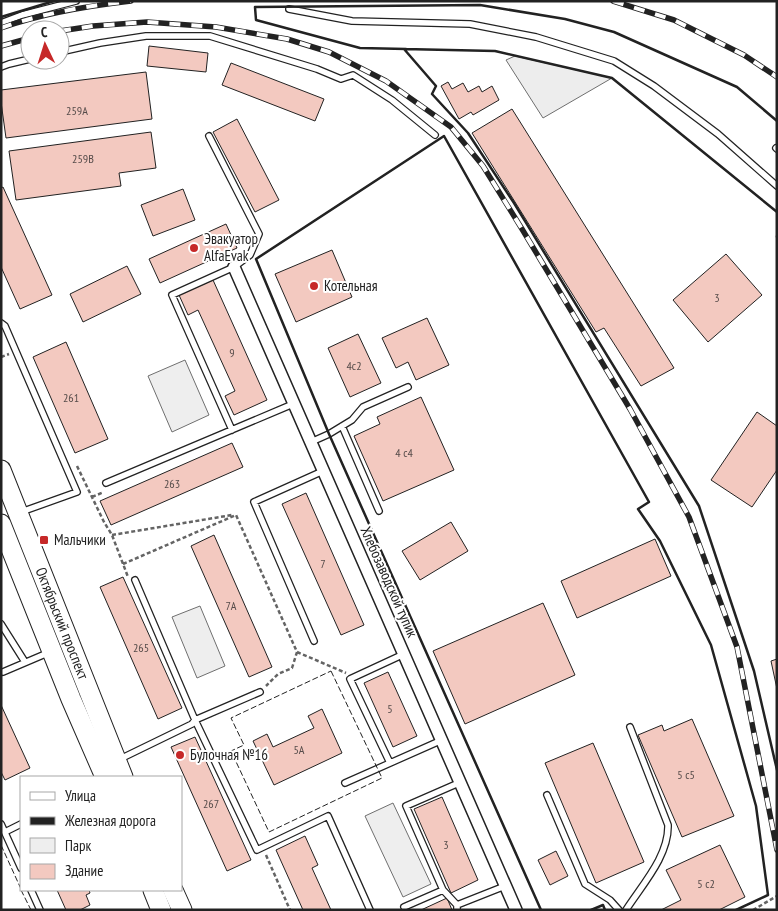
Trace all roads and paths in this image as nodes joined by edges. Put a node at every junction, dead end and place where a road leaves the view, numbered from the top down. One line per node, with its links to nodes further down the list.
1 (76, 1): 3 (lane)
2 (289, 9): 9 (lane)
3 (1, 23)
4 (70, 50): 7 (lane)
5 (20, 62): 6 (lane)
6 (1, 68)
7 (435, 134)
8 (209, 136): 10 (lane)
9 (777, 186)
10 (234, 267): 13 (street, Хлебозаводской тупик); 15 (lane)
11 (1, 324): 21 (lane)
12 (408, 387): 14 (lane)
13 (294, 404): 15 (lane); 16 (street, Хлебозаводской тупик)
14 (342, 426): 16 (lane); 20 (lane)
15 (232, 430): 19 (lane)
16 (311, 442): 18 (street, Хлебозаводской тупик)
17 (1, 470): 21 (main road, Октябрьский проспект)
18 (324, 472): 28 (lane); 31 (street, Хлебозаводской тупик)
19 (106, 483)
20 (380, 511)
21 (18, 514): 40 (main road, Октябрьский проспект)
22 (236, 515): 24 (path); 25 (path); 30 (path)
23 (1, 524): 29 (main road, Октябрьский проспект)
24 (112, 535)
25 (123, 564)
26 (134, 580): 36 (lane)
27 (1, 624): 32 (lane)
28 (314, 641)
29 (52, 651): 32 (lane); 41 (main road, Октябрьский проспект)
30 (296, 652): 34 (path); 35 (path)
31 (404, 654): 34 (lane); 38 (street, Хлебозаводской тупик)
32 (25, 662): 33 (lane)
33 (3, 672)
34 (355, 676): 39 (lane)
35 (260, 692): 36 (lane)
36 (195, 720): 40 (lane); 62 (lane)
37 (630, 727): 65 (lane)
38 (442, 740): 39 (lane); 42 (street, Хлебозаводской тупик)
39 (390, 763): 43 (lane)
40 (120, 769)
41 (105, 776)
42 (461, 782): 50 (street, Хлебозаводской тупик); 51 (lane)
43 (345, 783)
44 (547, 795): 64 (lane)
45 (1, 824): 47 (lane)
46 (20, 824): 47 (lane)
47 (5, 832): 49 (lane)
48 (265, 851): 61 (path)
49 (20, 866)
50 (505, 886): 57 (lane); 63 (street, Хлебозаводской тупик)
51 (443, 890): 56 (lane); 57 (lane)
52 (31, 891): 58 (lane)
53 (153, 891): 59 (main road)
54 (173, 891): 60 (main road)
55 (777, 896): 66 (path)
56 (404, 907)
57 (457, 908)
58 (40, 910)
59 (161, 910)
60 (182, 910)
61 (290, 910)
62 (370, 910)
63 (516, 910)
64 (619, 910)
65 (626, 910)
66 (753, 910)

